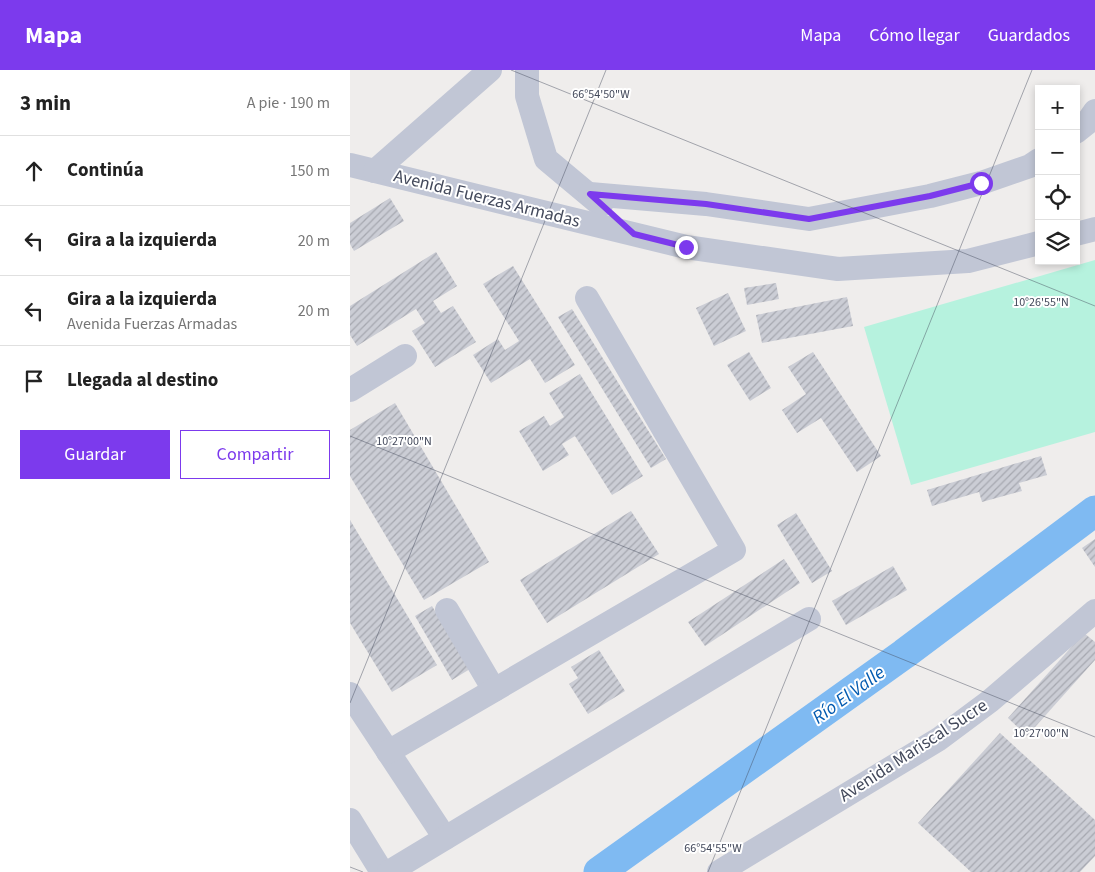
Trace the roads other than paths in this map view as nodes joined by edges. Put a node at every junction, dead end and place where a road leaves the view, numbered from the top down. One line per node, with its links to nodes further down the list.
1 (490, 70): 7 (street)
2 (528, 70): 8 (street)
3 (1095, 111): 4 (street)
4 (1078, 130)
5 (1035, 163): 8 (street)
6 (350, 165): 7 (street, Avenida Fuerzas Armadas)
7 (375, 171): 11 (street, Avenida Fuerzas Armadas)
8 (590, 194): 11 (street)
9 (1095, 229): 10 (street)
10 (1080, 233)
11 (634, 234): 12 (street, Avenida Fuerzas Armadas)
12 (1035, 244)
13 (587, 298): 19 (street)
14 (404, 356): 15 (street)
15 (350, 390)
16 (447, 610): 19 (street)
17 (1095, 611): 26 (street, Avenida Mariscal Sucre)
18 (810, 619): 23 (street)
19 (494, 690): 21 (street)
20 (350, 694): 21 (street)
21 (388, 752): 23 (street)
22 (350, 820): 24 (street)
23 (444, 838): 25 (street)
24 (382, 872)
25 (389, 872)
26 (719, 872)

